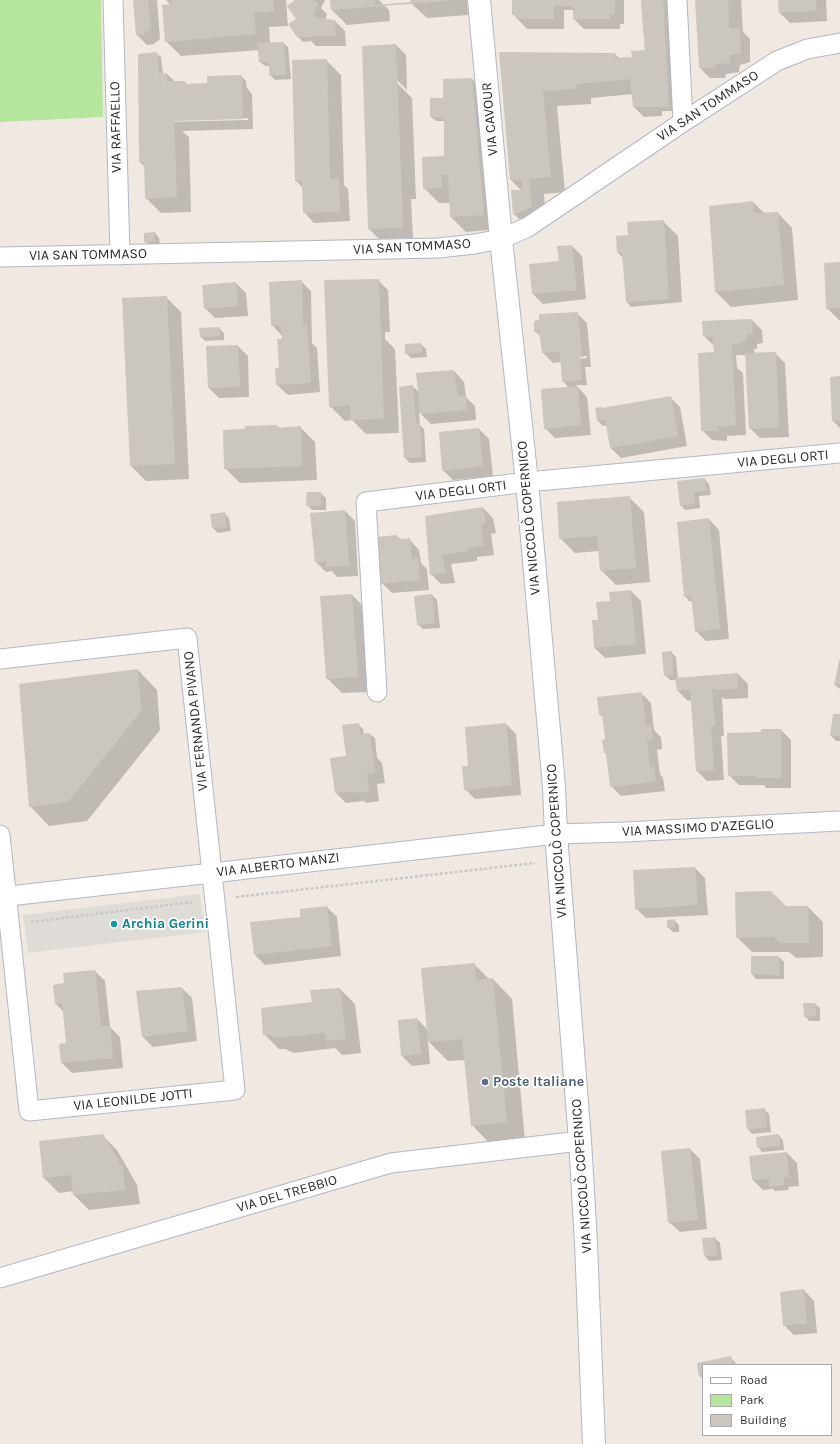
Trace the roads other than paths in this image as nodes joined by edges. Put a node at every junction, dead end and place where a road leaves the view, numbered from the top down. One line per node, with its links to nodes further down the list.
1 (113, 0): 7 (street, VIA RAFFAELLO)
2 (479, 0): 6 (main road, VIA CAVOUR)
3 (678, 0): 5 (street)
4 (840, 43): 5 (street, VIA SAN TOMMASO)
5 (683, 122): 6 (street, VIA SAN TOMMASO)
6 (501, 239): 7 (street, VIA SAN TOMMASO); 10 (main road, VIA NICCOLÒ COPERNICO)
7 (120, 255): 8 (street, VIA SAN TOMMASO)
8 (0, 257)
9 (840, 454): 10 (street, VIA DEGLI ORTI)
10 (527, 482): 12 (street, VIA DEGLI ORTI); 14 (main road, VIA NICCOLÒ COPERNICO)
11 (0, 659): 16 (street, VIA FERNANDA PIVANO)
12 (377, 692)
13 (840, 821): 14 (street, VIA MASSIMO D'AZEGLIO)
14 (556, 834): 16 (street, VIA ALBERTO MANZI); 18 (main road, VIA NICCOLÒ COPERNICO)
15 (0, 835): 17 (street)
16 (213, 873): 17 (street, VIA ALBERTO MANZI); 17 (street, VIA LEONILDE JOTTI)
17 (4, 896)
18 (580, 1141): 19 (street, VIA DEL TREBBIO); 20 (main road, VIA NICCOLÒ COPERNICO)
19 (0, 1278)
20 (594, 1444)

